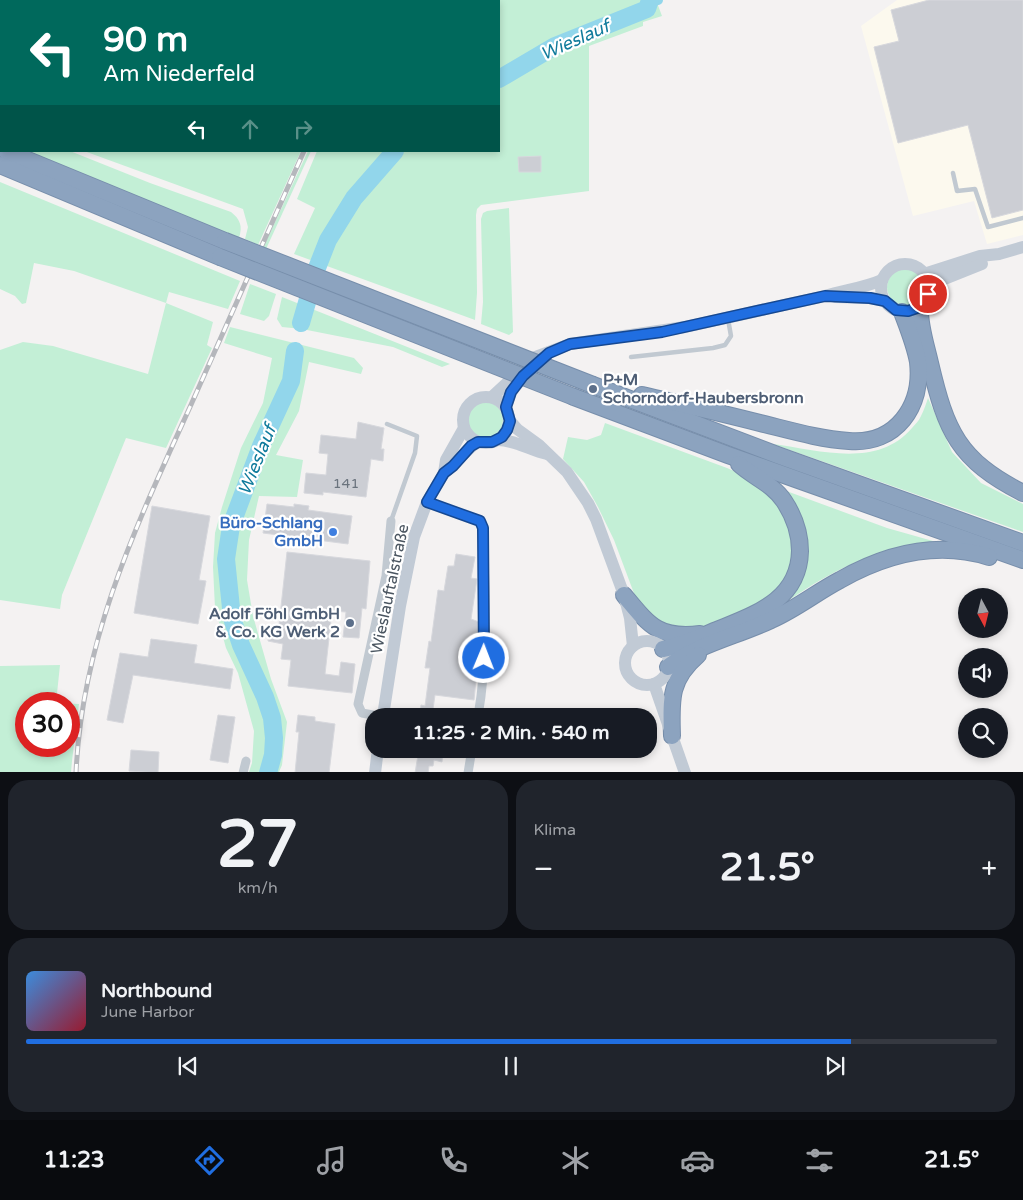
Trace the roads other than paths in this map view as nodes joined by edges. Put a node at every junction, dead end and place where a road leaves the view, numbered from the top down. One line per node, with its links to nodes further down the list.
1 (8, 152): 21 (highway, bridge)
2 (0, 165): 21 (highway, bridge)
3 (953, 173): 4 (lane)
4 (1023, 218)
5 (1022, 248): 6 (main road)
6 (999, 254): 7 (main road); 9 (main road)
7 (924, 274): 8 (main road); 9 (main road)
8 (882, 280): 10 (main road); 11 (main road)
9 (929, 289): 12 (main road)
10 (825, 296): 11 (main road); 14 (main road)
11 (885, 301): 13 (main road)
12 (920, 307): 13 (main road); 30 (highway)
13 (902, 312): 21 (highway)
14 (728, 317): 17 (main road); 18 (lane)
15 (414, 325): 16 (lane)
16 (472, 347)
17 (549, 353): 19 (main road); 20 (main road)
18 (631, 356)
19 (492, 397): 20 (main road); 24 (main road, Wieslauftalstraße)
20 (506, 407): 22 (main road)
21 (682, 420): 28 (highway); 33 (highway)
22 (510, 421): 25 (main road); 27 (main road)
23 (388, 424): 32 (lane, Wieslauftalstraße)
24 (464, 428): 26 (main road); 29 (main road, Wieslauftalstraße)
25 (498, 440): 26 (main road); 27 (main road)
26 (478, 442): 29 (main road, Wieslauftalstraße)
27 (549, 454): 36 (main road)
28 (728, 455): 34 (highway); 38 (highway)
29 (444, 473): 31 (main road, Wieslauftalstraße)
30 (1023, 493)
31 (427, 502): 43 (main road, Wieslauftalstraße); 44 (street)
32 (391, 520): 45 (street, Wieslauftalstraße)
33 (1023, 542)
34 (1023, 560)
35 (1023, 565): 38 (highway)
36 (624, 595): 37 (main road); 38 (highway)
37 (630, 618): 39 (main road); 40 (main road)
38 (714, 637): 39 (highway); 41 (highway); 46 (highway)
39 (656, 645): 40 (main road); 41 (main road)
40 (633, 646): 42 (main road)
41 (668, 667): 42 (main road)
42 (654, 684): 46 (main road)
43 (384, 708)
44 (479, 708)
45 (365, 713)
46 (672, 736): 53 (main road)
47 (377, 758): 51 (main road)
48 (470, 758): 52 (street)
49 (246, 762): 50 (street)
50 (243, 772)
51 (375, 772)
52 (468, 772)
53 (684, 772)

